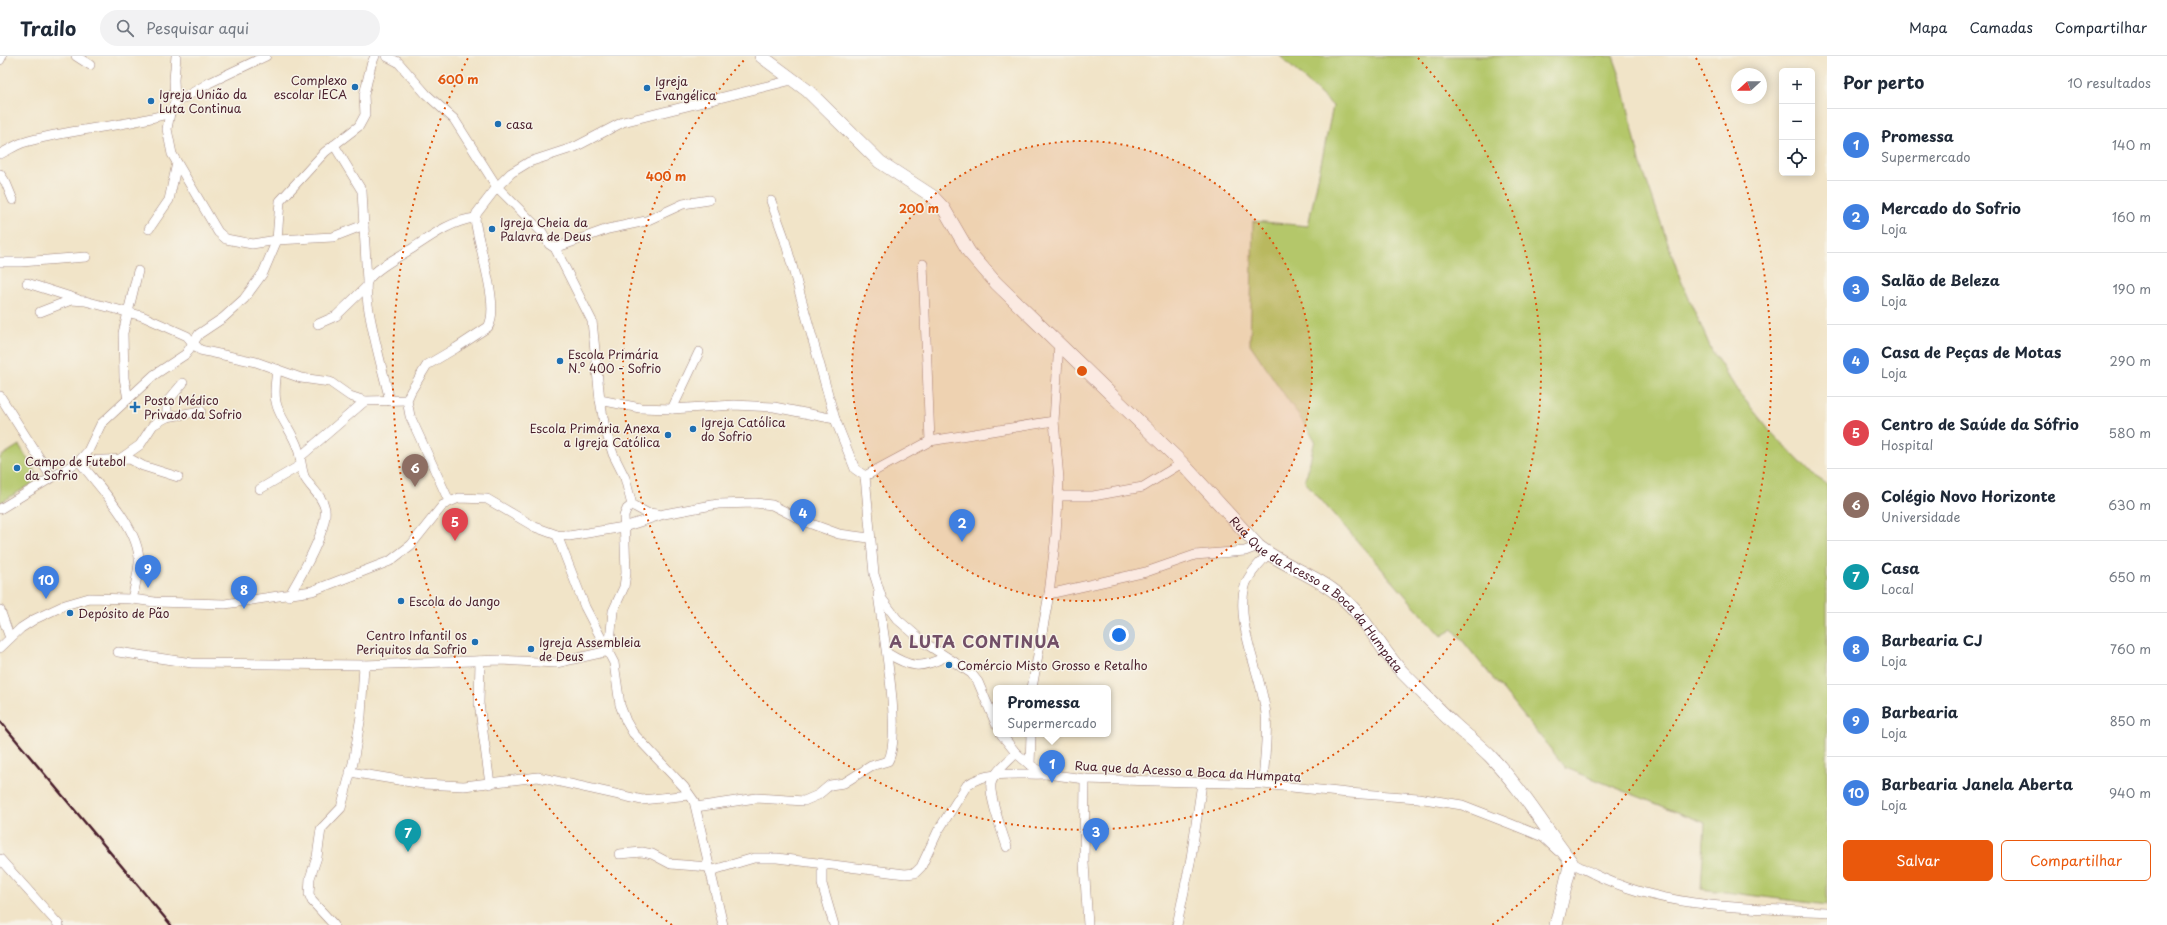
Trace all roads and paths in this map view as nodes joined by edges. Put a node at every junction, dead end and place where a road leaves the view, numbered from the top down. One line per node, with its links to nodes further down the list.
1 (2, 56): 8 (street)
2 (76, 56): 9 (street)
3 (176, 56): 11 (street)
4 (266, 56): 11 (street)
5 (375, 56): 13 (street)
6 (386, 56): 17 (street)
7 (761, 56): 10 (street, Rua Que da Acesso a Boca da Humpata)
8 (0, 60)
9 (90, 65)
10 (792, 80): 17 (street); 37 (street, Rua Que da Acesso a Boca da Humpata)
11 (175, 104): 12 (street)
12 (170, 113): 14 (street); 15 (street)
13 (334, 145): 22 (street); 24 (street)
14 (0, 154)
15 (177, 163): 23 (street); 24 (street)
16 (0, 174): 18 (street)
17 (497, 187): 21 (street); 25 (street)
18 (13, 200)
19 (710, 200): 25 (street)
20 (771, 201): 50 (street)
21 (475, 218): 31 (street); 43 (street)
22 (364, 225): 24 (street); 31 (street)
23 (150, 229)
24 (277, 240): 36 (street)
25 (555, 248): 44 (street)
26 (86, 257): 27 (street)
27 (0, 262)
28 (923, 264): 52 (street)
29 (138, 271): 34 (street)
30 (27, 283): 32 (street)
31 (366, 284): 35 (street); 46 (street)
32 (85, 301): 33 (street); 34 (street)
33 (40, 312)
34 (126, 312): 36 (street); 42 (street)
35 (318, 324)
36 (192, 343): 39 (street); 42 (street)
37 (1059, 343): 51 (street); 56 (street, Rua Que da Acesso a Boca da Humpata)
38 (699, 352): 47 (street)
39 (276, 369): 45 (street); 55 (street)
40 (183, 383): 49 (street)
41 (0, 396): 59 (street)
42 (128, 399): 54 (street)
43 (407, 400): 46 (street); 62 (street)
44 (600, 400): 47 (street); 63 (street)
45 (365, 401): 46 (street); 55 (street)
46 (390, 401)
47 (672, 409): 50 (street)
48 (201, 411): 49 (street)
49 (166, 417): 53 (street)
50 (835, 419): 57 (street)
51 (1054, 421): 52 (street); 61 (street)
52 (930, 441): 57 (street)
53 (120, 458): 54 (street); 58 (street)
54 (79, 461): 59 (street); 73 (street)
55 (300, 461): 60 (street); 72 (street)
56 (1182, 462): 61 (street); 69 (street, Rua Que da Acesso a Boca da Humpata)
57 (865, 476): 68 (street)
58 (178, 477)
59 (52, 478): 64 (street)
60 (260, 489)
61 (1058, 496): 71 (street)
62 (449, 501): 67 (street); 72 (street)
63 (632, 506): 65 (street); 66 (street)
64 (0, 510)
65 (664, 514): 66 (street); 68 (street)
66 (624, 527): 67 (street); 77 (street)
67 (557, 535): 77 (street)
68 (869, 538): 70 (street)
69 (1263, 550): 71 (street); 95 (street); 101 (street, Rua Que da Acesso a Boca da Humpata)
70 (877, 586): 79 (street); 80 (street)
71 (1049, 594): 83 (street)
72 (289, 596): 73 (street)
73 (132, 599): 75 (street)
74 (0, 610): 75 (street)
75 (10, 638): 76 (street)
76 (0, 648)
77 (609, 651): 81 (street); 96 (street)
78 (118, 652): 82 (street)
79 (887, 653): 80 (street); 97 (street)
80 (945, 657): 84 (street)
81 (480, 661): 82 (street); 94 (street)
82 (364, 665): 89 (street)
83 (1033, 685)
84 (993, 717)
85 (1003, 737): 87 (street, Rua que da Acesso a Boca da Humpata)
86 (1031, 737): 88 (street)
87 (1016, 753): 88 (street, Rua que da Acesso a Boca da Humpata); 91 (street)
88 (1030, 765): 90 (street, Rua que da Acesso a Boca da Humpata)
89 (350, 772): 94 (street); 106 (street)
90 (1046, 774): 91 (street); 92 (street, Rua que da Acesso a Boca da Humpata)
91 (995, 776): 98 (street); 102 (street)
92 (1085, 779): 93 (street, Rua que da Acesso a Boca da Humpata); 109 (street)
93 (1202, 782): 95 (street, Rua que da Acesso a Boca da Humpata); 110 (street)
94 (490, 784): 96 (street)
95 (1263, 784): 101 (street, Rua que da Acesso a Boca da Humpata)
96 (689, 795): 97 (street)
97 (696, 807): 103 (street)
98 (1008, 847)
99 (619, 854): 103 (street)
100 (0, 859): 105 (street)
101 (1571, 862): 104 (street, Rua que da Acesso a Boca da Humpata); 111 (street)
102 (822, 864): 103 (street); 108 (street)
103 (710, 869): 107 (street)
104 (1827, 912)
105 (57, 923)
106 (334, 925)
107 (723, 925)
108 (834, 925)
109 (1088, 925)
110 (1177, 925)
111 (1556, 925)

